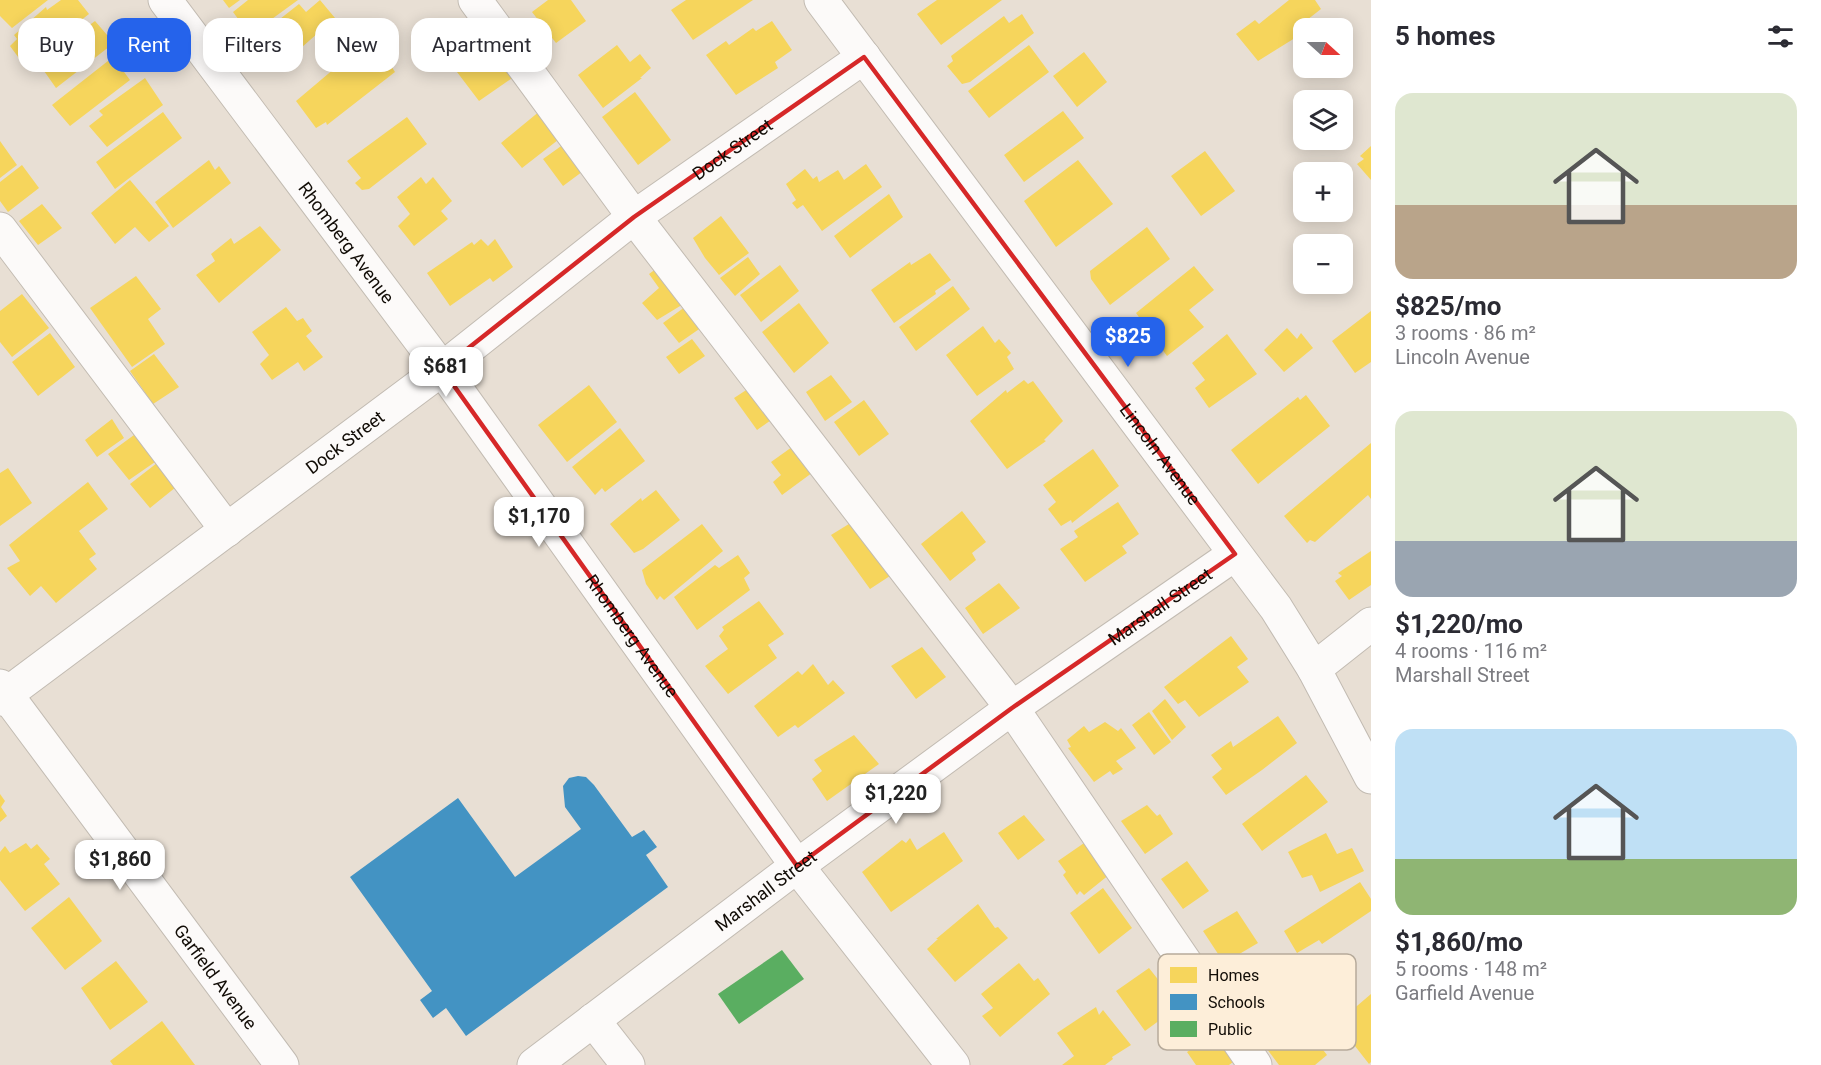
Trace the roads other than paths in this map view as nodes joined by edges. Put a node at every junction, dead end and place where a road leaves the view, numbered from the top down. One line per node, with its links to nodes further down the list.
1 (165, 0): 7 (street, Rhomberg Avenue)
2 (475, 0): 5 (street)
3 (821, 0): 4 (street, Lincoln Avenue)
4 (864, 57): 5 (street, Dock Street); 9 (street, Lincoln Avenue)
5 (634, 217): 7 (street, Dock Street); 13 (street)
6 (0, 229): 8 (street)
7 (442, 369): 8 (street, Dock Street); 15 (street, Rhomberg Avenue)
8 (226, 530): 12 (street, Dock Street)
9 (1235, 554): 11 (street, Lincoln Avenue); 13 (street, Marshall Street)
10 (1371, 624): 11 (street)
11 (1314, 669): 14 (street, Lincoln Avenue)
12 (2, 693): 19 (street, Garfield Avenue)
13 (1012, 708): 15 (street, Marshall Street); 16 (street)
14 (1371, 777)
15 (797, 866): 17 (street, Marshall Street); 22 (street, Rhomberg Avenue)
16 (1179, 954)
17 (593, 1020): 20 (street, Marshall Street); 21 (street)
18 (1245, 1050): 23 (street)
19 (282, 1065)
20 (534, 1065)
21 (628, 1065)
22 (953, 1065)
23 (1255, 1065)

